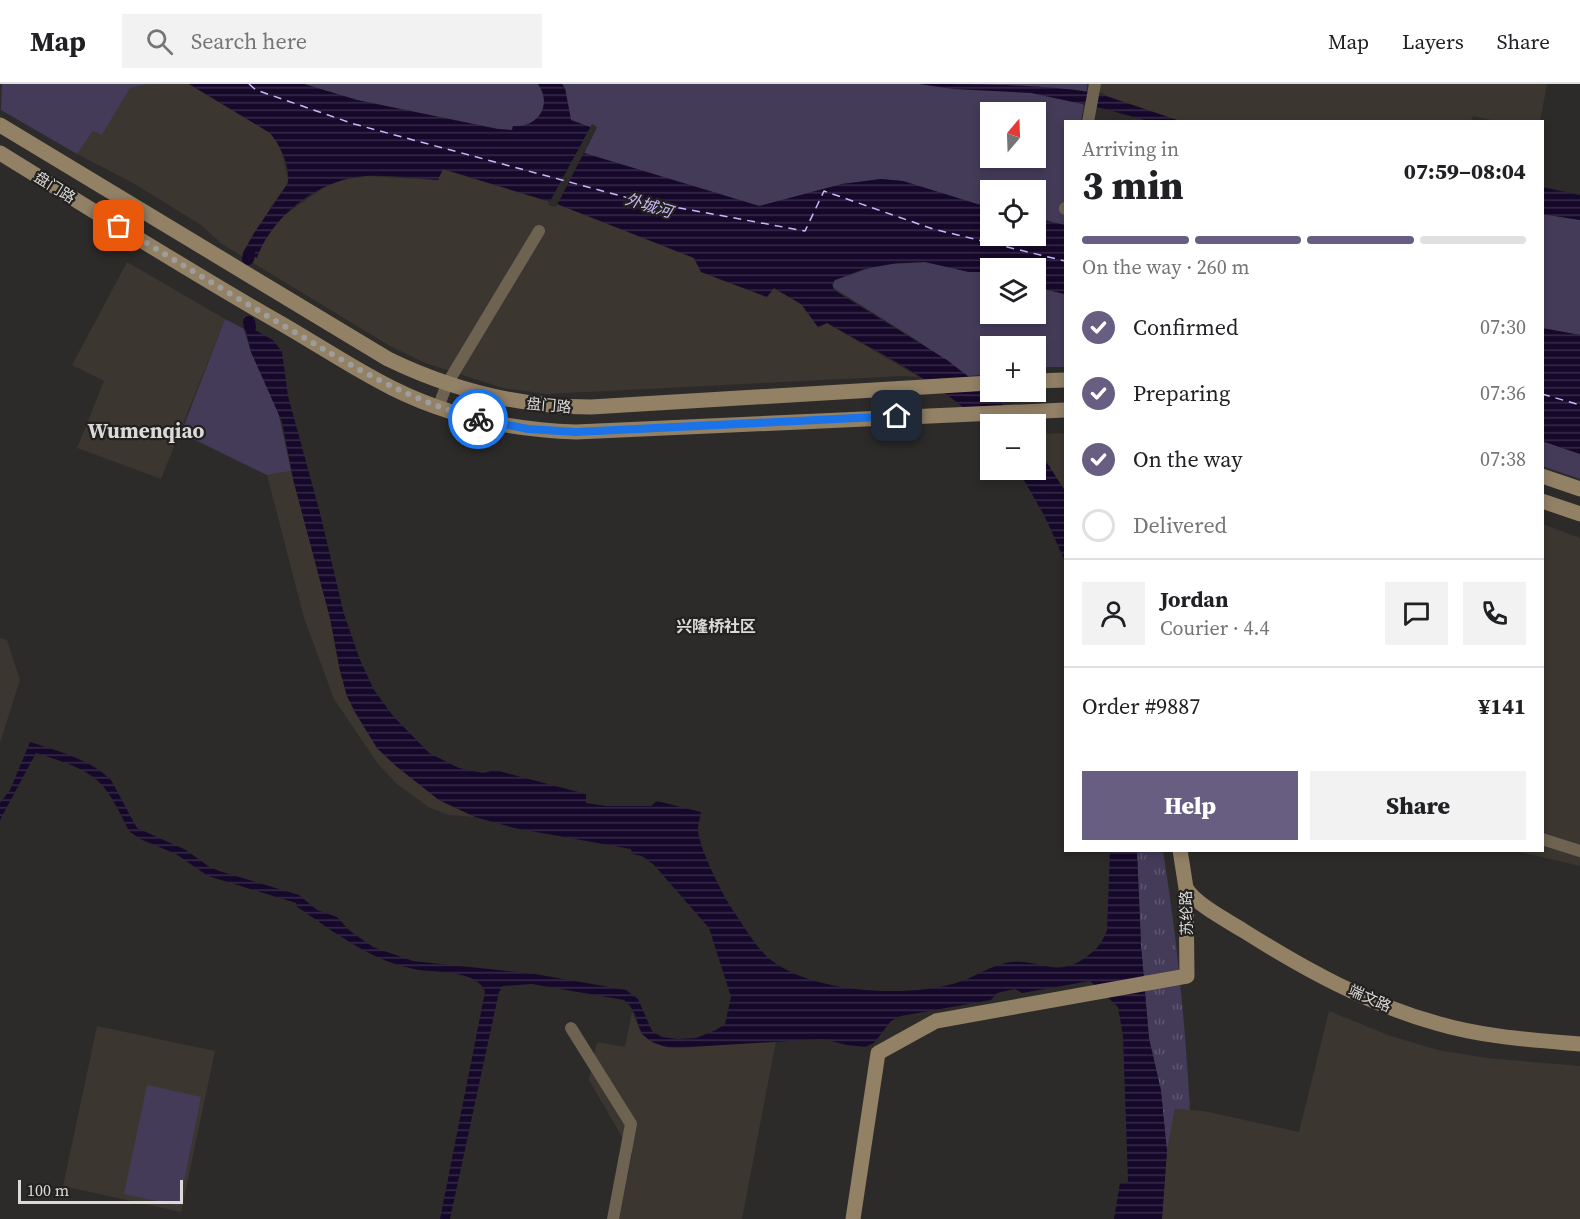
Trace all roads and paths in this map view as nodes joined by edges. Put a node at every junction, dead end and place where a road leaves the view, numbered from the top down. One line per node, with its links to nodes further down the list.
1 (1095, 85): 2 (street)
2 (1089, 116)
3 (0, 125): 8 (main road, 盘门路)
4 (0, 153): 10 (main road, 盘门路)
5 (539, 231): 8 (street)
6 (1064, 380): 7 (main road)
7 (1046, 381)
8 (447, 384): 9 (main road, 盘门路); 10 (street)
9 (980, 384)
10 (438, 408): 11 (main road, 盘门路)
11 (1064, 410)
12 (1544, 477): 13 (main road)
13 (1580, 489)
14 (1544, 502): 15 (main road)
15 (1580, 514)
16 (1544, 840): 17 (street)
17 (1580, 851)
18 (1180, 852): 19 (main road, 苏纶路)
19 (1186, 888): 21 (main road, 端文路); 23 (main road, 苏纶路)
20 (571, 1028): 22 (street)
21 (1580, 1044)
22 (613, 1219)
23 (853, 1219)

